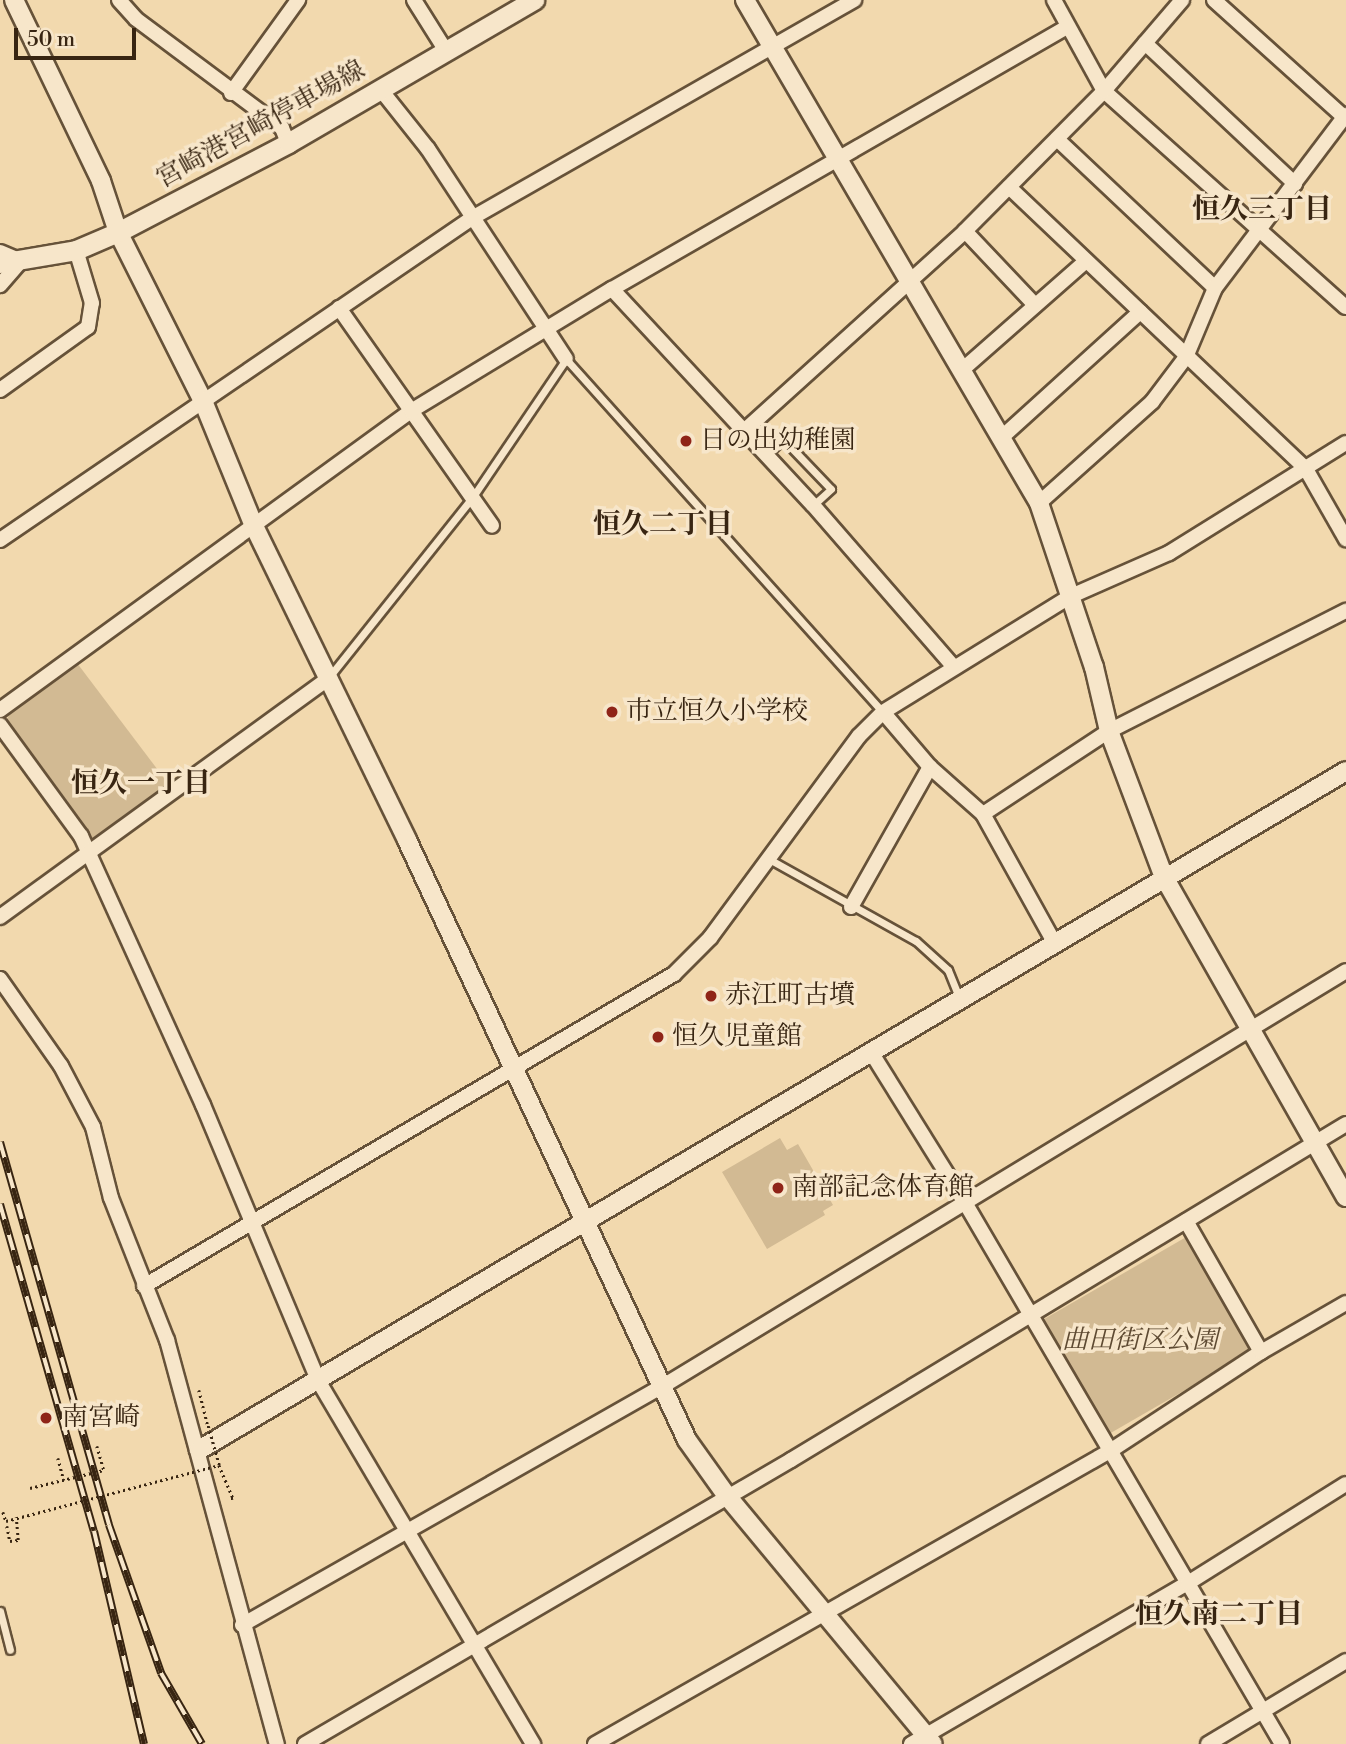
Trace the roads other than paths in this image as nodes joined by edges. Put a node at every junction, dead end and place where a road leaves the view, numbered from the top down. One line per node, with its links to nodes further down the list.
1 (14, 0): 27 (street)
2 (119, 0): 18 (street)
3 (298, 0): 18 (street)
4 (414, 0): 15 (street)
5 (534, 0): 11 (main road, 宮崎港宮崎停車場線)
6 (745, 0): 14 (street)
7 (854, 0): 14 (street)
8 (1054, 0): 12 (street)
9 (1182, 0): 13 (street)
10 (1214, 0): 19 (street)
11 (507, 6): 15 (main road, 宮崎港宮崎停車場線)
12 (1068, 27): 17 (street); 22 (street)
13 (1145, 43): 17 (street); 23 (street)
14 (771, 45): 22 (street); 25 (street)
15 (446, 51): 16 (main road, 宮崎港宮崎停車場線)
16 (381, 90): 21 (main road, 宮崎港宮崎停車場線); 25 (street)
17 (1104, 91): 20 (street); 28 (street)
18 (231, 93): 21 (street)
19 (1345, 116): 23 (street)
20 (1057, 139): 24 (street); 36 (street)
21 (288, 143): 27 (main road, 宮崎港宮崎停車場線)
22 (838, 159): 34 (street); 37 (street)
23 (1295, 184): 28 (street)
24 (1009, 187): 26 (street); 32 (street)
25 (472, 218): 40 (street); 42 (street)
26 (965, 231): 34 (street); 38 (street)
27 (118, 232): 29 (main road, 宮崎港宮崎停車場線); 47 (street)
28 (1261, 233): 36 (street); 39 (street)
29 (76, 250): 31 (main road, 宮崎港宮崎停車場線); 46 (street)
30 (0, 252): 31 (street)
31 (21, 261): 33 (main road, 宮崎港宮崎停車場線); 35 (street)
32 (1086, 261): 38 (street); 41 (street)
33 (0, 263)
34 (909, 284): 45 (street); 49 (street)
35 (0, 285)
36 (1215, 288): 43 (street)
37 (612, 289): 42 (street); 49 (street)
38 (1035, 305): 45 (street)
39 (1346, 307)
40 (339, 308): 47 (street); 48 (street)
41 (1140, 312): 43 (street); 50 (street)
42 (544, 332): 44 (street); 48 (street)
43 (1186, 357): 53 (street); 55 (street)
44 (566, 359): 54 (lane); 66 (lane)
45 (962, 370): 50 (street)
46 (0, 390)
47 (203, 401): 57 (street); 60 (street)
48 (411, 411): 54 (street); 57 (street)
49 (744, 431): 52 (street)
50 (1001, 438): 55 (street)
51 (1346, 443): 53 (street)
52 (766, 455): 56 (street); 56 (lane)
53 (1306, 469): 59 (street); 61 (street)
54 (472, 498): 58 (street); 64 (lane)
55 (1038, 503): 61 (street)
56 (813, 505): 63 (street)
57 (254, 526): 64 (street); 65 (street)
58 (492, 526)
59 (1346, 539)
60 (0, 540)
61 (1069, 597): 63 (street); 68 (street)
62 (1346, 611): 68 (street)
63 (954, 667): 66 (street)
64 (328, 679): 72 (street); 83 (street)
65 (0, 710)
66 (883, 712): 69 (street); 73 (street)
67 (0, 725): 72 (street)
68 (1109, 732): 71 (street); 74 (street)
69 (930, 767): 71 (street); 75 (street)
70 (1346, 771): 74 (street)
71 (983, 814): 77 (street)
72 (89, 852): 76 (street); 90 (street)
73 (769, 859): 75 (lane); 83 (street)
74 (1164, 877): 77 (street); 81 (street)
75 (851, 907): 80 (lane)
76 (0, 917)
77 (1054, 942): 80 (street)
78 (1346, 971): 81 (street)
79 (0, 979): 91 (street)
80 (959, 997): 82 (street)
81 (1247, 1030): 85 (street); 87 (street)
82 (871, 1052): 87 (street); 88 (street)
83 (512, 1068): 88 (street); 90 (street)
84 (1346, 1124): 85 (street)
85 (1314, 1143): 86 (street); 89 (street)
86 (1346, 1197)
87 (967, 1206): 93 (street); 96 (street)
88 (587, 1222): 95 (street); 96 (street)
89 (1186, 1222): 93 (street); 94 (street)
90 (252, 1225): 91 (street); 95 (street)
91 (144, 1286): 97 (street)
92 (1346, 1303): 94 (street)
93 (1030, 1317): 98 (street); 100 (street)
94 (1261, 1352): 98 (street)
95 (319, 1382): 97 (street); 101 (street)
96 (663, 1387): 100 (street); 101 (street)
97 (199, 1450): 105 (street)
98 (1110, 1451): 102 (street); 104 (street)
99 (1346, 1484): 102 (street)
100 (727, 1496): 104 (street); 106 (street)
101 (409, 1532): 105 (street); 106 (street)
102 (1188, 1583): 109 (street); 110 (street)
103 (0, 1611): 107 (lane)
104 (828, 1613): 110 (street); 114 (street)
105 (242, 1625): 111 (street)
106 (476, 1643): 112 (street); 113 (street)
107 (10, 1650)
108 (1346, 1661): 109 (street)
109 (1262, 1714): 115 (street); 116 (street)
110 (923, 1741)
111 (277, 1744)
112 (305, 1744)
113 (533, 1744)
114 (595, 1744)
115 (1208, 1744)
116 (1282, 1744)

